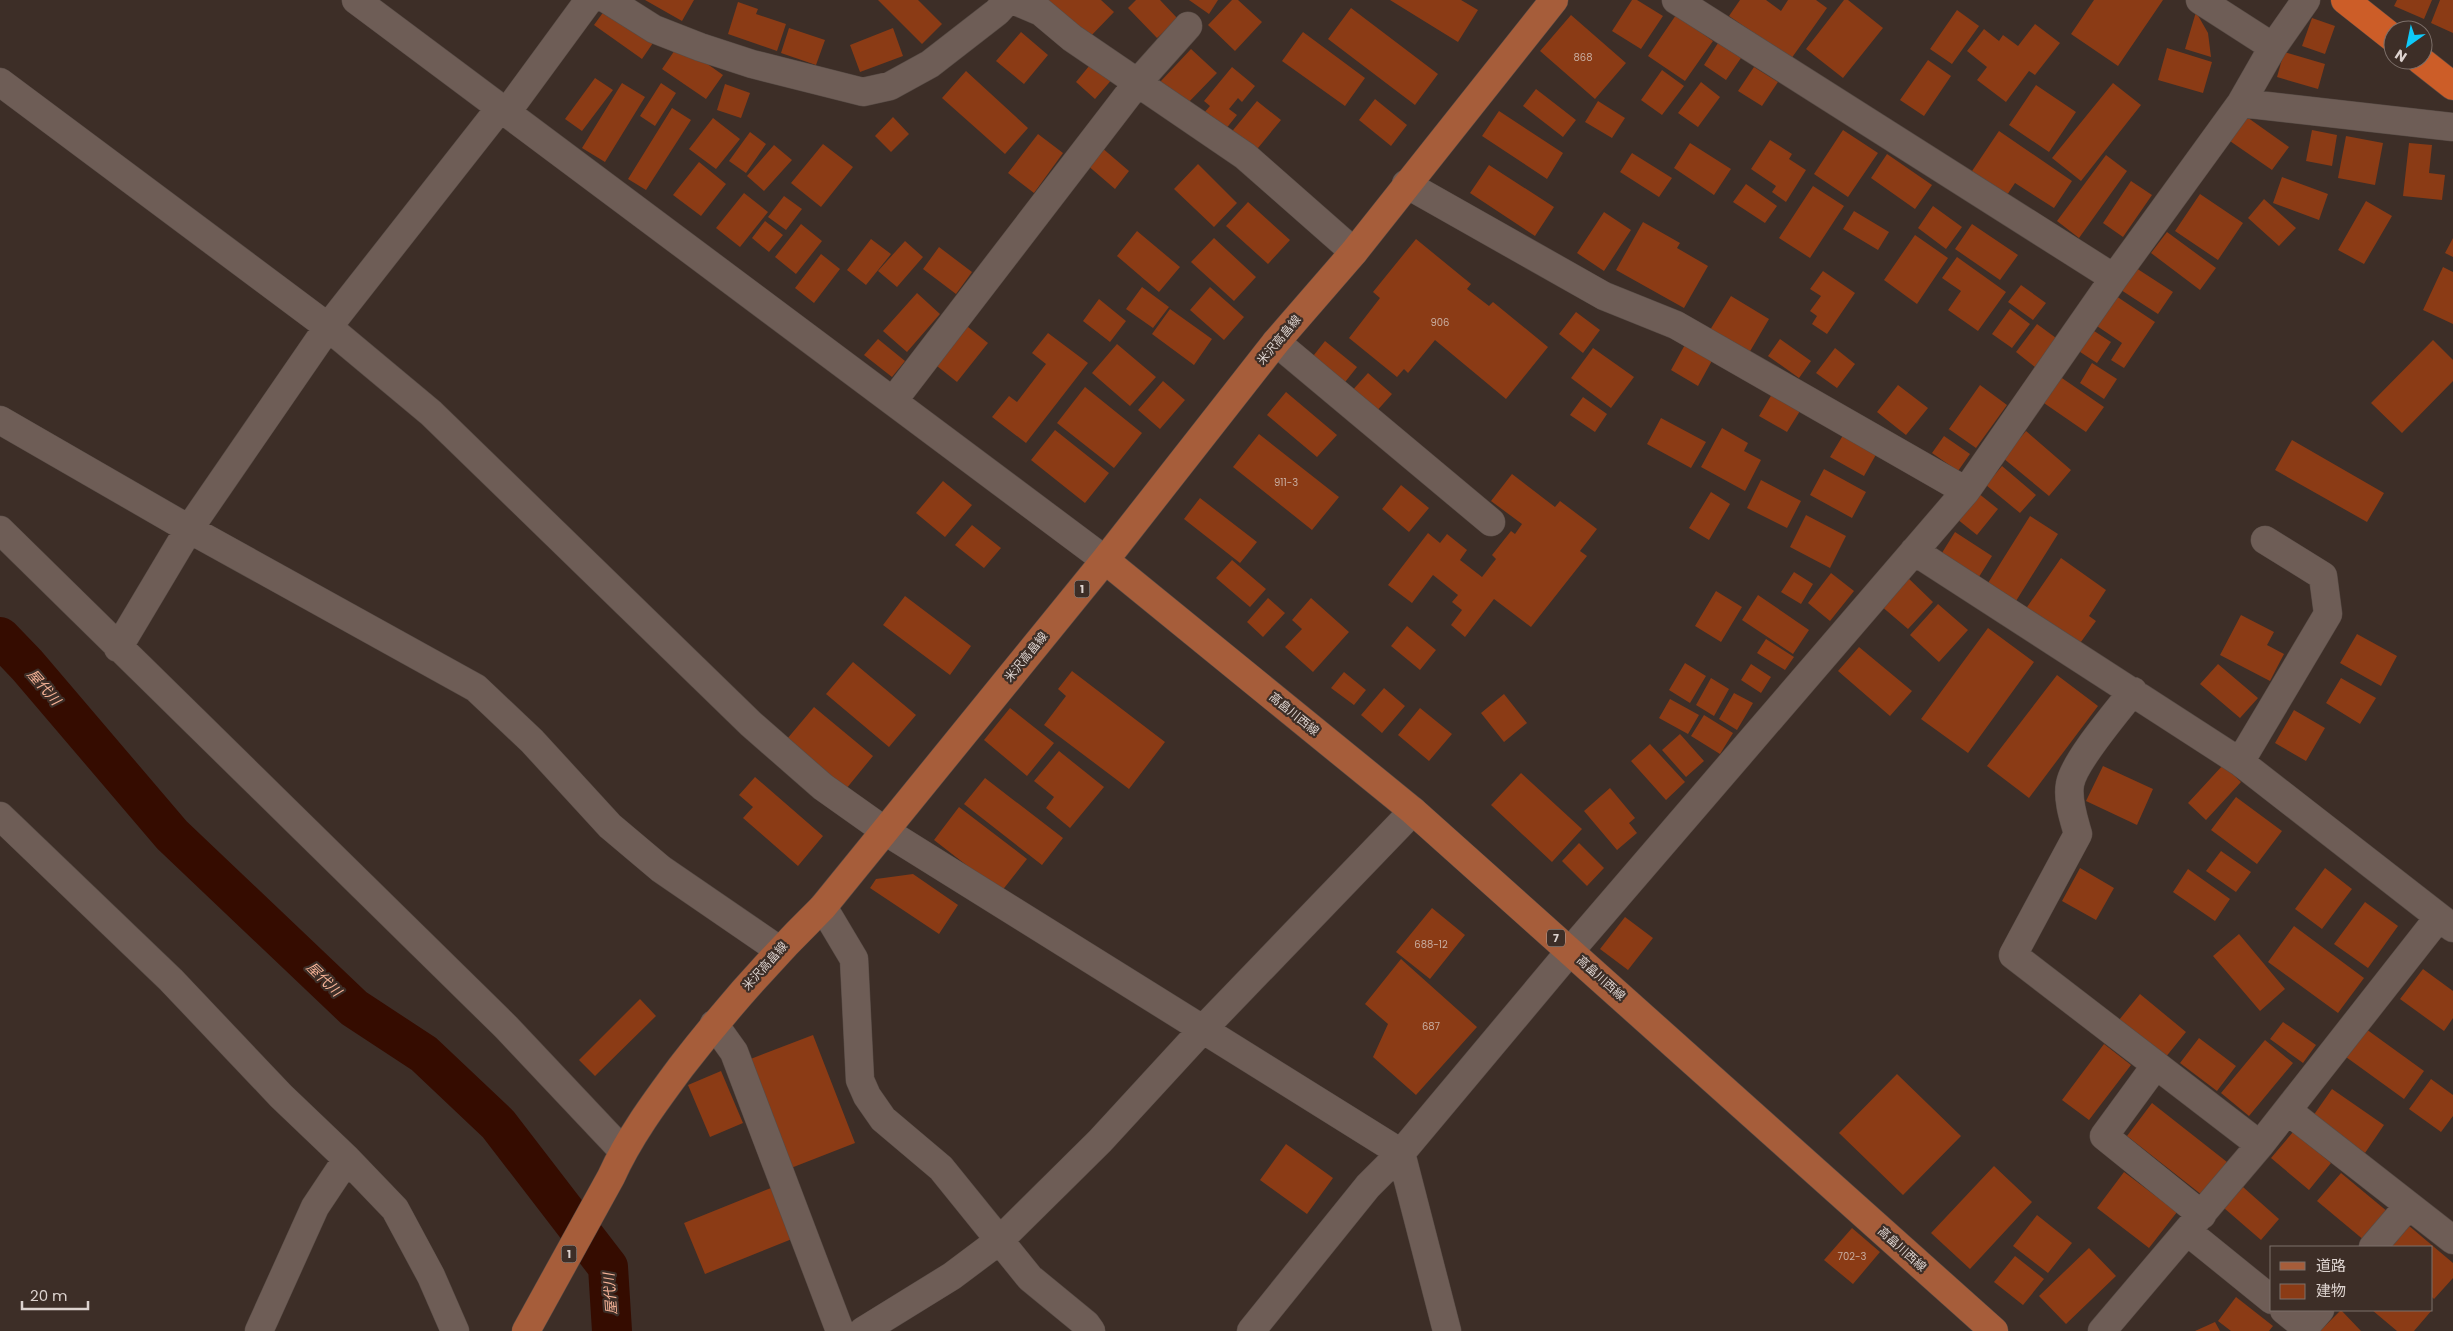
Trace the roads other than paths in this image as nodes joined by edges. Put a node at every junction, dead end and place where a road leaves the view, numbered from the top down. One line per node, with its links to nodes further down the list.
1 (356, 0): 19 (street)
2 (589, 0): 19 (street)
3 (608, 0): 4 (street)
4 (1008, 0)
5 (1013, 0): 16 (street)
6 (1554, 0): 21 (main road, 米沢高畠線 / 1)
7 (1676, 0): 23 (street)
8 (2200, 0): 13 (street)
9 (2306, 0): 13 (street)
10 (2345, 0): 12 (highway)
11 (1188, 26): 16 (street)
12 (2383, 30)
13 (2273, 47): 18 (street)
14 (2433, 70): 17 (highway)
15 (0, 82): 24 (street)
16 (1138, 82): 22 (street); 26 (street)
17 (2453, 86)
18 (2240, 103): 20 (street); 23 (street)
19 (503, 111): 24 (street); 26 (street)
20 (2453, 127)
21 (1406, 184): 22 (main road, 米沢高畠線 / 1); 28 (street)
22 (1354, 252): 25 (main road, 米沢高畠線 / 1)
23 (2114, 278): 28 (street)
24 (328, 326): 30 (street); 40 (street)
25 (1276, 342): 29 (street); 34 (main road, 米沢高畠線 / 1)
26 (892, 401): 34 (street)
27 (0, 420): 30 (street)
28 (1966, 491): 33 (street)
29 (1491, 522)
30 (189, 529): 35 (street); 43 (street)
31 (0, 530): 35 (street)
32 (2265, 540): 37 (street)
33 (1914, 551): 36 (street); 44 (street)
34 (1105, 560): 38 (main road, 高畠川西線 / 7); 40 (main road, 米沢高畠線 / 1)
35 (118, 648): 50 (street)
36 (2133, 691): 37 (street); 47 (street)
37 (2240, 762): 42 (street)
38 (1413, 811): 44 (main road, 高畠川西線 / 7); 46 (street)
39 (0, 816): 52 (street)
40 (884, 831): 41 (main road, 米沢高畠線 / 1); 46 (street)
41 (822, 907): 43 (main road, 米沢高畠線 / 1); 55 (street)
42 (2446, 923): 48 (street)
43 (779, 950): 45 (main road, 米沢高畠線 / 1)
44 (1571, 950): 51 (street); 69 (main road, 高畠川西線 / 7)
45 (714, 1024): 50 (main road, 米沢高畠線 / 1); 64 (street)
46 (1204, 1028): 51 (street); 55 (street)
47 (2156, 1066): 49 (street); 54 (street)
48 (2288, 1111): 49 (street); 53 (street)
49 (2260, 1146): 54 (street)
50 (623, 1151): 63 (main road, 米沢高畠線 / 1)
51 (1401, 1153): 67 (street); 68 (street)
52 (347, 1159): 61 (street); 62 (street)
53 (2408, 1206): 56 (street); 57 (street)
54 (2195, 1224): 58 (street); 70 (street)
55 (1000, 1240): 65 (street); 66 (street)
56 (2453, 1240)
57 (2374, 1246)
58 (2270, 1298)
59 (2285, 1311): 60 (street)
60 (2319, 1311)
61 (259, 1331)
62 (455, 1331)
63 (526, 1331)
64 (840, 1331)
65 (863, 1331)
66 (1091, 1331)
67 (1251, 1331)
68 (1447, 1331)
69 (1994, 1331)
70 (2102, 1331)

